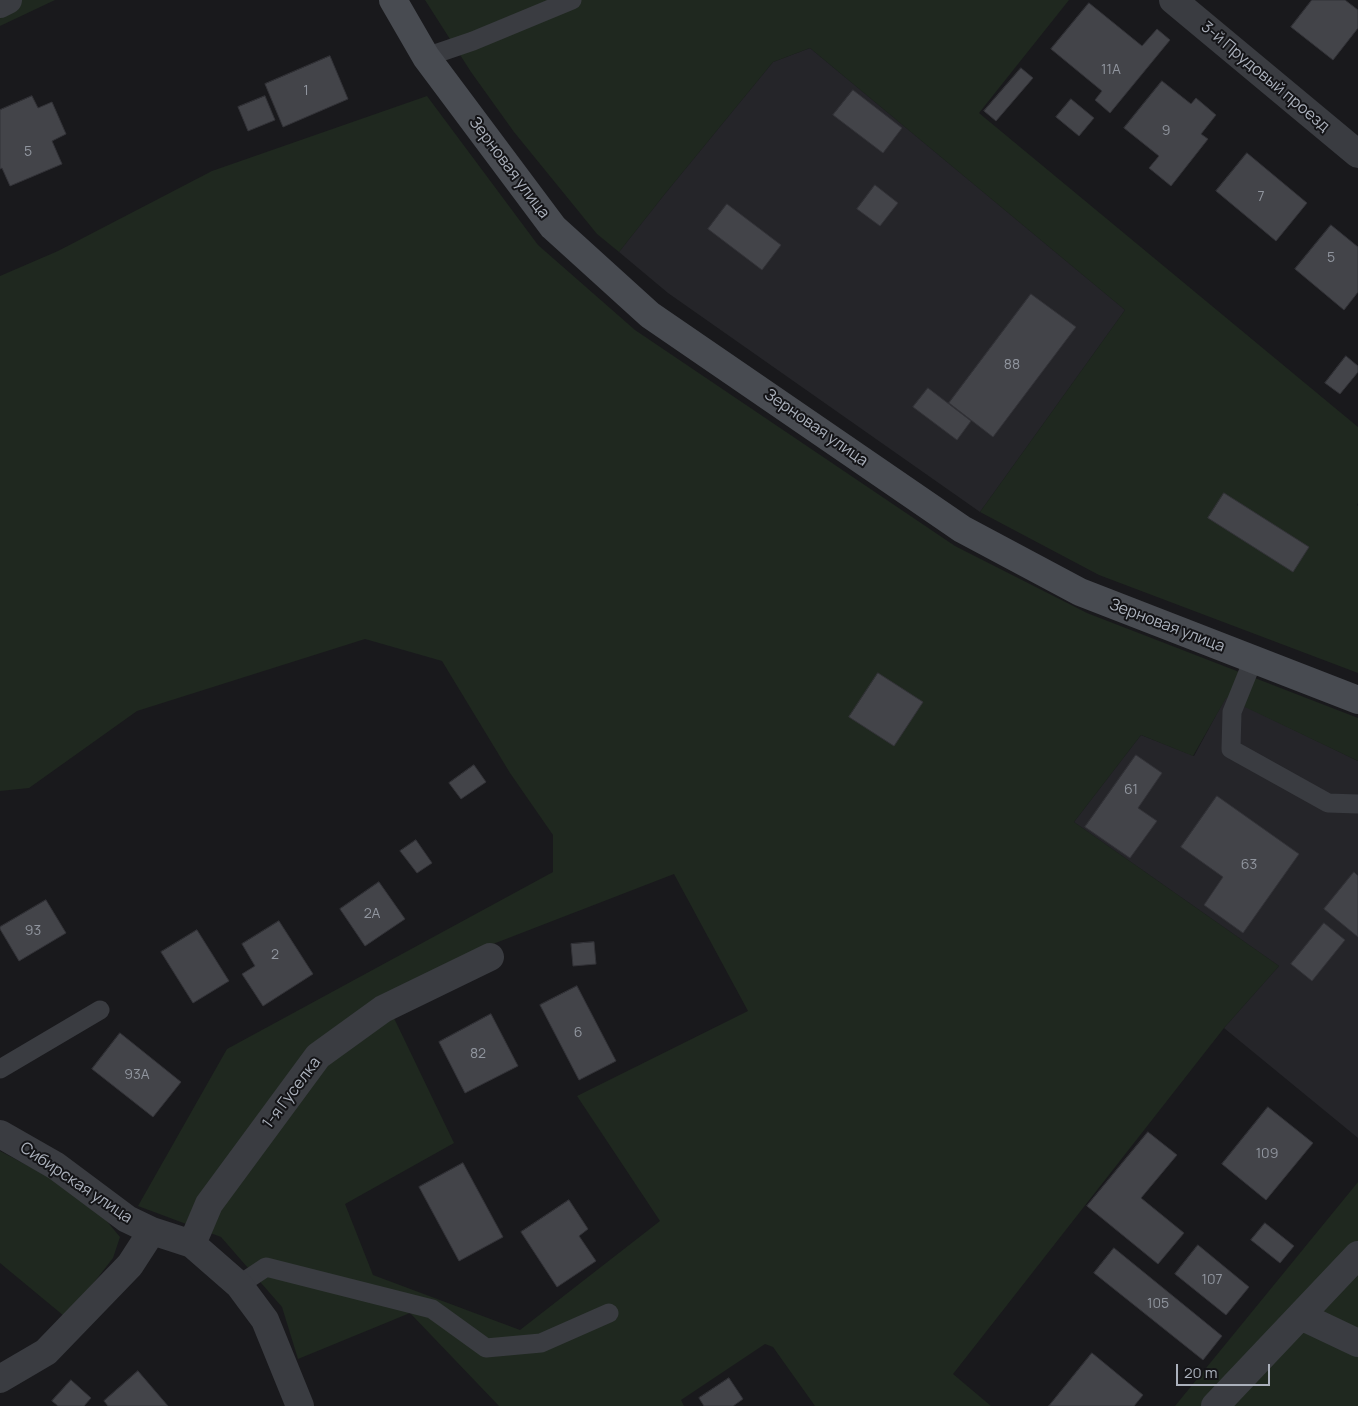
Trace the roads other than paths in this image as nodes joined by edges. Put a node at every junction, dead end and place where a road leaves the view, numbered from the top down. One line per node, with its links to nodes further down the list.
1 (8, 0): 5 (street)
2 (393, 0): 6 (street, Зерновая улица)
3 (572, 0): 6 (lane)
4 (1173, 0): 7 (street, 3-й Прудовый проезд)
5 (0, 4)
6 (426, 57): 8 (street, Зерновая улица)
7 (1358, 154)
8 (1253, 660): 9 (street, Зерновая улица); 10 (lane)
9 (1358, 700)
10 (1358, 804)
11 (490, 957): 16 (street, 1-я Гуселка)
12 (100, 1010): 13 (lane)
13 (0, 1069)
14 (0, 1134): 15 (street, Сибирская улица)
15 (152, 1231): 16 (street, Сибирская улица); 22 (street)
16 (192, 1244): 18 (street)
17 (1358, 1255): 20 (street)
18 (238, 1285): 19 (lane); 23 (street)
19 (609, 1313)
20 (1301, 1316): 21 (street); 24 (street)
21 (1358, 1343)
22 (0, 1379)
23 (300, 1406)
24 (1215, 1406)

